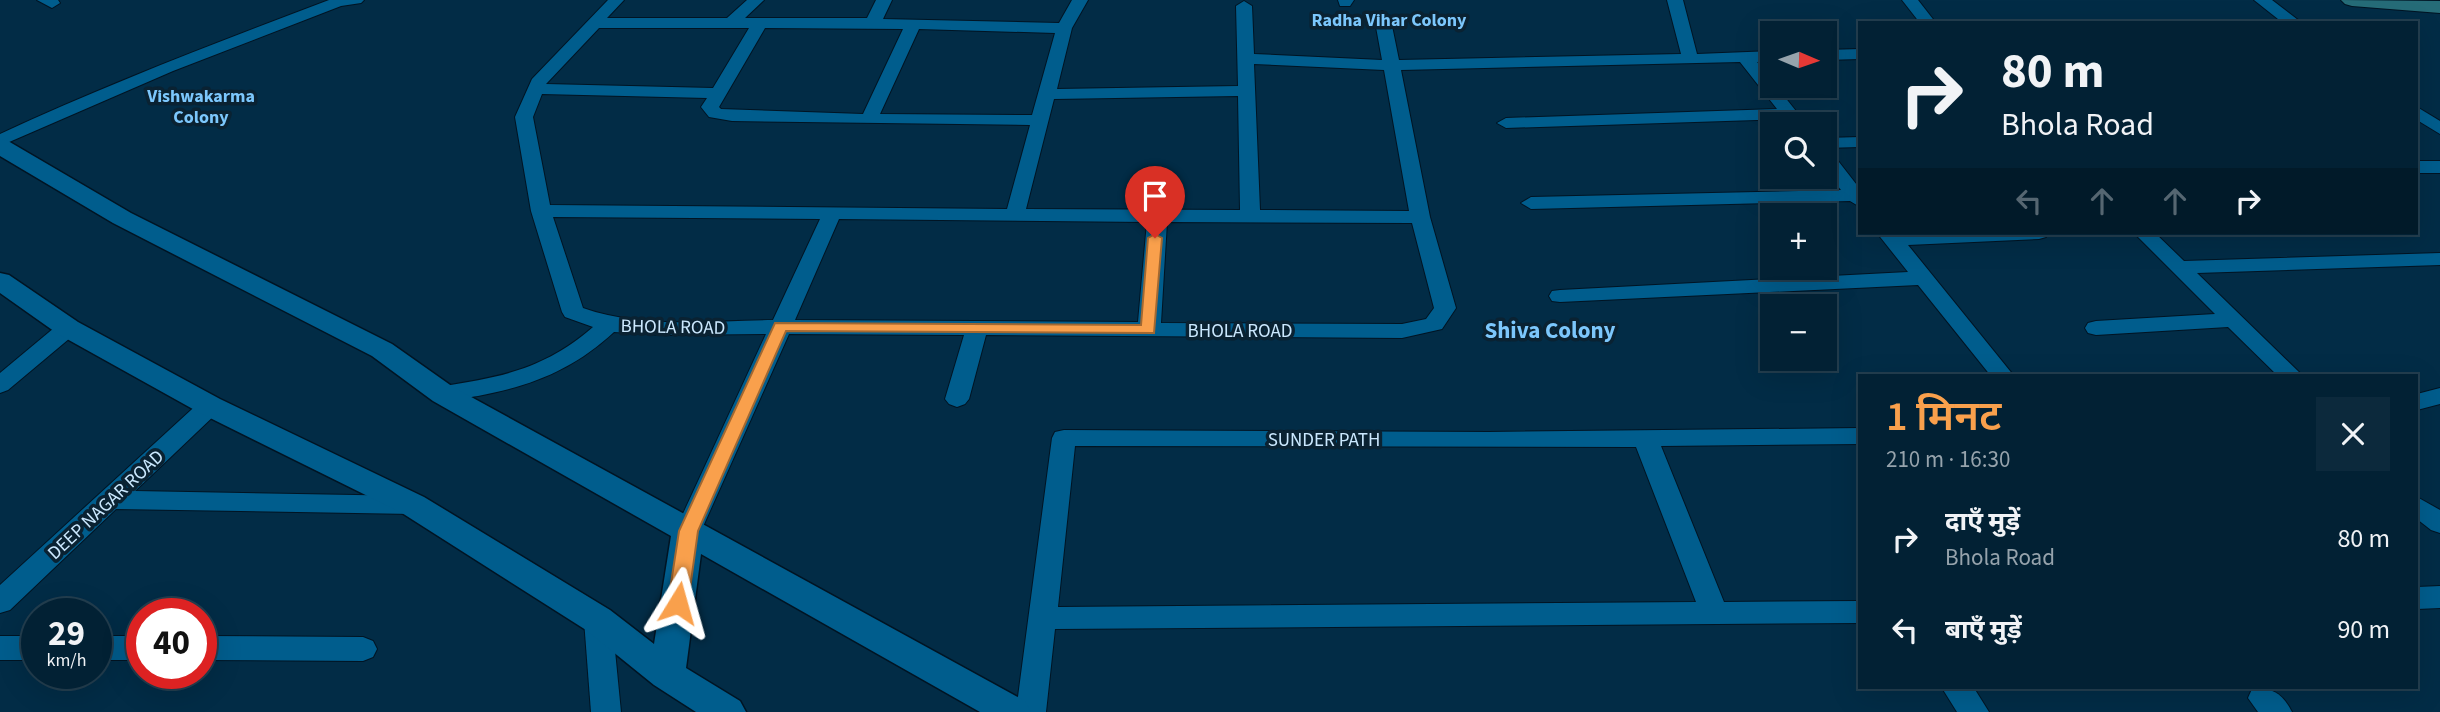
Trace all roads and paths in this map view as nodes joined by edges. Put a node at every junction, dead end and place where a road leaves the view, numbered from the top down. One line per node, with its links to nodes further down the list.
1 (356, 0): 39 (street)
2 (615, 0): 15 (street)
3 (757, 0): 16 (street)
4 (884, 0): 18 (street)
5 (1080, 0): 20 (street)
6 (1675, 0): 25 (street)
7 (1910, 0): 13 (street)
8 (2262, 0): 14 (street)
9 (2352, 0): 11 (main road)
10 (1244, 6): 26 (street)
11 (2437, 9)
12 (1382, 16): 27 (street, BHOLA ROAD)
13 (1926, 21)
14 (2291, 21)
15 (593, 23): 16 (street); 28 (street)
16 (730, 23): 17 (street)
17 (760, 23): 18 (street); 30 (street)
18 (873, 23): 19 (street)
19 (913, 24): 20 (street); 34 (street)
20 (1064, 28): 31 (street)
21 (1858, 54): 22 (street)
22 (1838, 55)
23 (1760, 56): 24 (street)
24 (1745, 57): 25 (street); 32 (street)
25 (1690, 59): 27 (street)
26 (1245, 60): 27 (street); 29 (street)
27 (1392, 65): 53 (street, BHOLA ROAD)
28 (536, 89): 30 (street); 48 (street)
29 (1246, 91): 31 (street); 52 (street)
30 (720, 93): 34 (street)
31 (1046, 94): 36 (street)
32 (1788, 112)
33 (2418, 113): 38 (street)
34 (869, 119): 36 (street)
35 (1760, 119): 37 (street)
36 (1039, 120): 50 (street)
37 (1506, 123)
38 (2440, 130)
39 (0, 141)
40 (1858, 142): 41 (street)
41 (1837, 143)
42 (0, 146): 72 (street)
43 (2418, 167): 44 (street)
44 (2440, 167)
45 (1837, 172): 46 (street)
46 (1858, 198): 47 (street)
47 (1531, 203)
48 (541, 211): 49 (street); 63 (street, BHOLA ROAD)
49 (832, 214): 50 (street); 64 (street)
50 (1015, 215): 51 (street)
51 (1157, 215): 52 (street); 68 (street)
52 (1250, 215): 53 (street)
53 (1420, 217): 68 (street, BHOLA ROAD)
54 (1940, 235): 56 (street)
55 (2146, 235): 58 (street)
56 (1890, 236): 59 (street)
57 (2440, 259): 58 (street)
58 (2182, 267): 62 (street)
59 (1923, 278): 61 (street); 69 (street)
60 (0, 281): 65 (street)
61 (1560, 296)
62 (2234, 320): 67 (street); 70 (street)
63 (609, 325): 64 (street, BHOLA ROAD); 72 (street)
64 (780, 327): 66 (street, BHOLA ROAD); 83 (street)
65 (68, 328): 71 (street); 76 (street)
66 (977, 328): 68 (street, BHOLA ROAD); 74 (street)
67 (2096, 328)
68 (1149, 330)
69 (2001, 374)
70 (2289, 374)
71 (0, 385)
72 (443, 394): 83 (street)
73 (2440, 396): 75 (street)
74 (957, 399)
75 (2418, 402)
76 (210, 406): 79 (street, DEEP NAGAR ROAD); 80 (street)
77 (1858, 436): 78 (street, SUNDER PATH)
78 (1645, 438): 88 (street); 89 (street, SUNDER PATH)
79 (110, 500): 80 (street); 86 (street, DEEP NAGAR ROAD)
80 (413, 505): 90 (street)
81 (2418, 507): 82 (street)
82 (2440, 523)
83 (688, 531): 95 (street); 99 (street)
84 (2440, 597): 85 (street)
85 (2418, 598)
86 (0, 602)
87 (1858, 612): 88 (street)
88 (1714, 613): 89 (street)
89 (1042, 618): 100 (street, SUNDER PATH)
90 (598, 620): 95 (street); 97 (street)
91 (0, 648): 92 (street)
92 (21, 648)
93 (217, 648): 94 (street)
94 (363, 649)
95 (667, 675): 98 (street)
96 (1958, 689): 101 (street)
97 (606, 712)
98 (727, 712)
99 (1012, 712)
100 (1031, 712)
101 (1974, 712)

